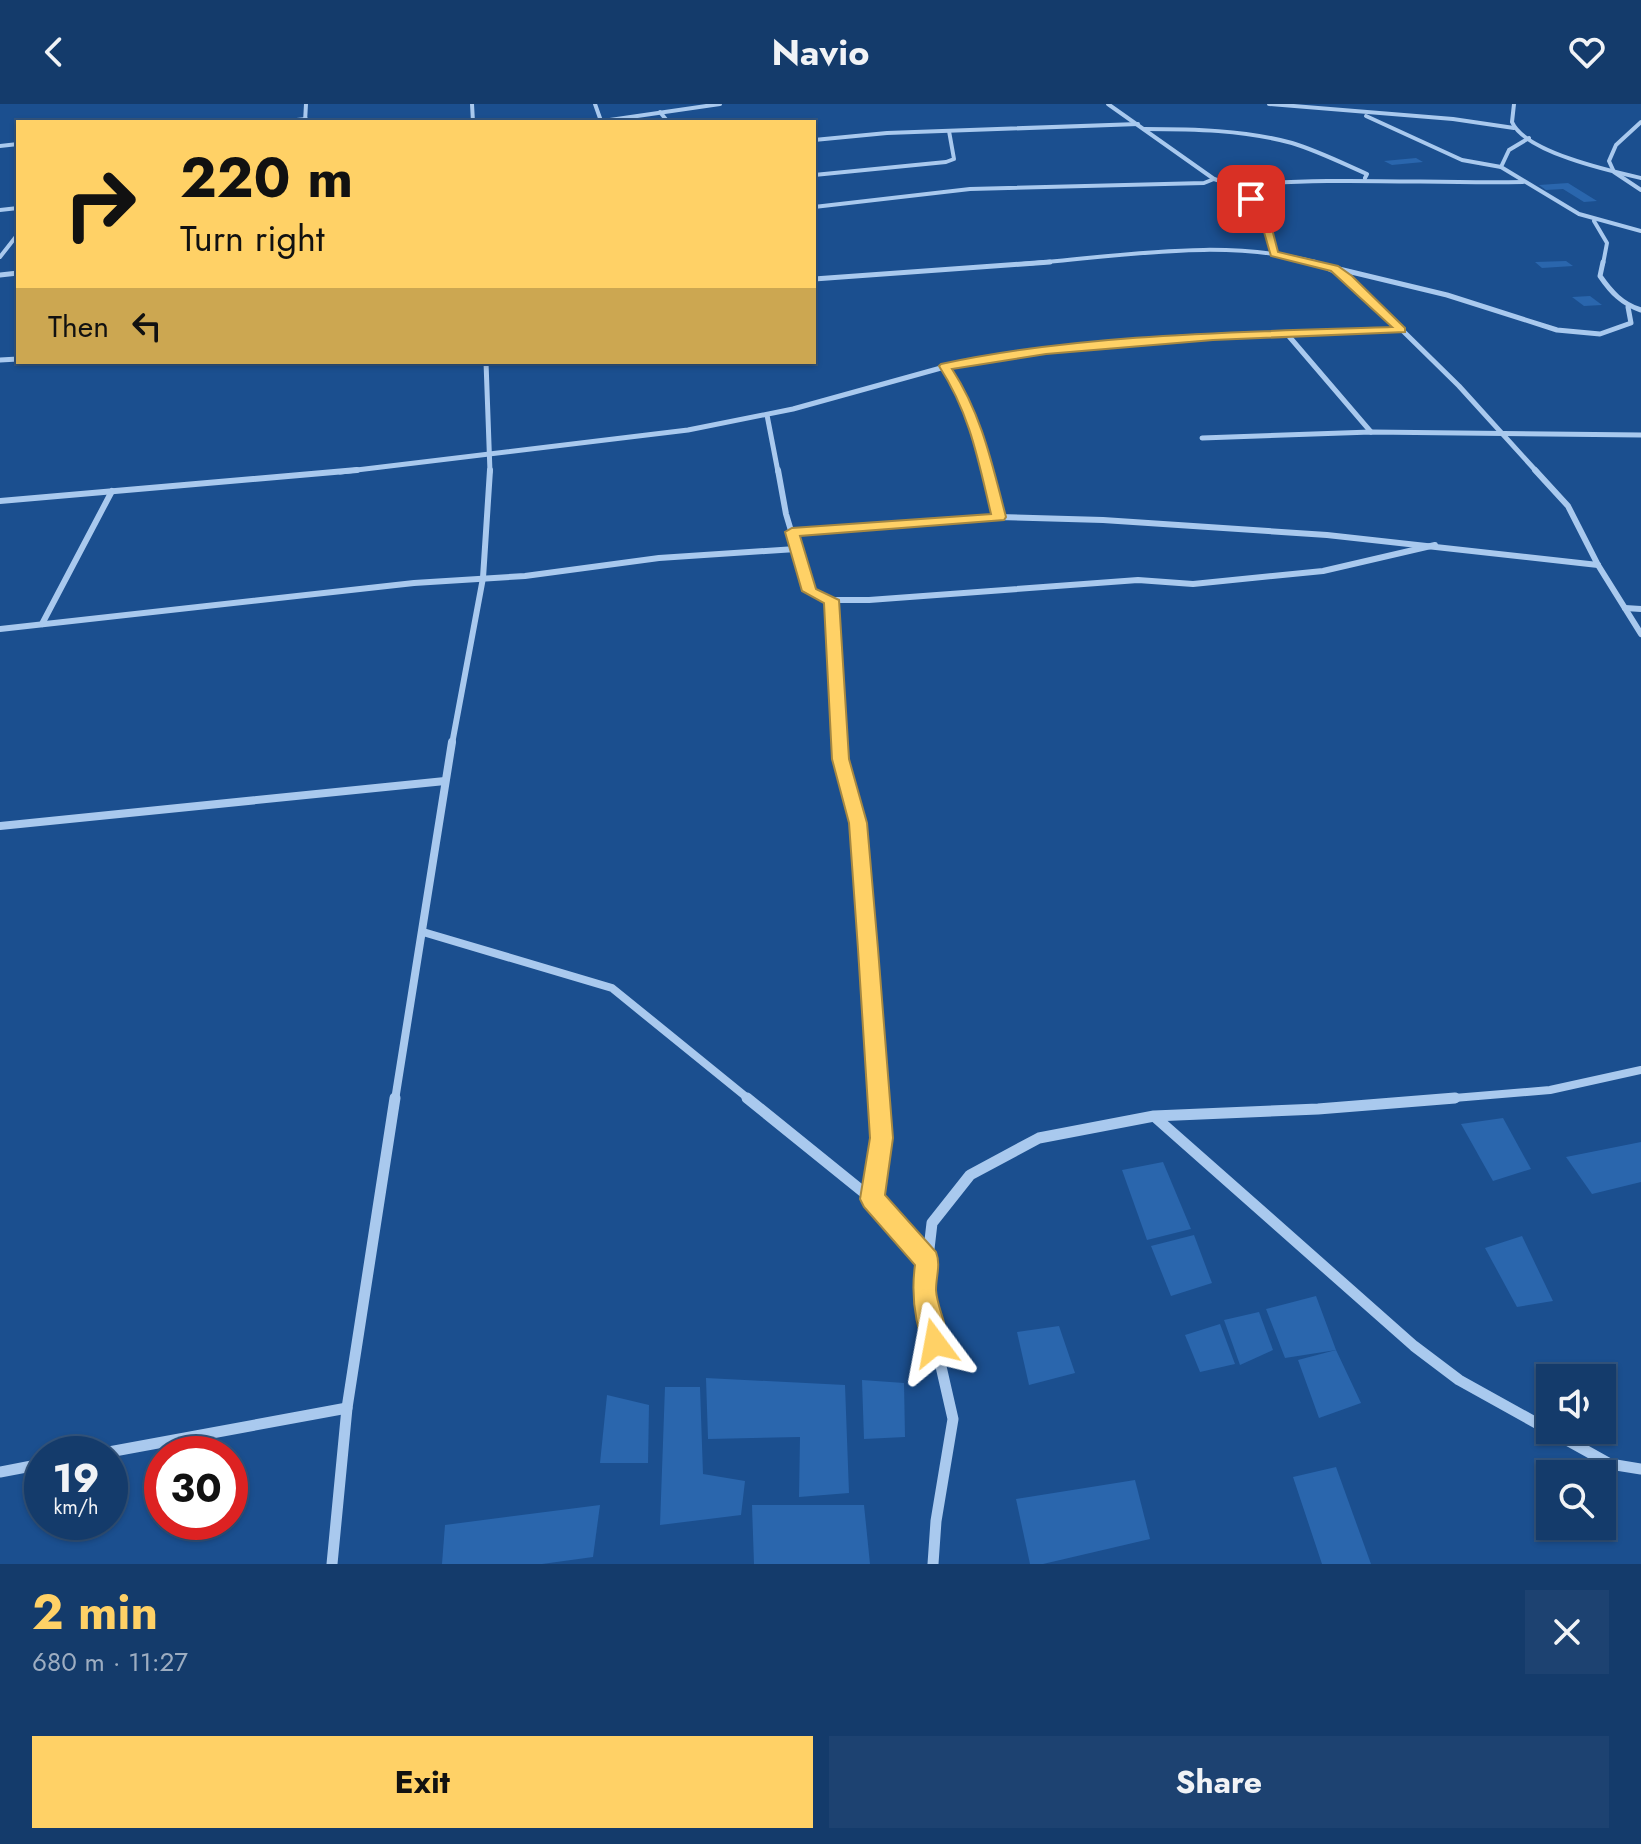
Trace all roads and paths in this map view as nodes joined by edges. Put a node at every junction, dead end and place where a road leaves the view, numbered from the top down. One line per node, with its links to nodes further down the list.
1 (720, 104): 5 (street)
2 (1108, 104): 10 (street)
3 (1269, 104): 6 (street)
4 (1514, 104): 11 (street)
5 (660, 112): 7 (street); 8 (street)
6 (1362, 114): 11 (street); 16 (street)
7 (605, 120)
8 (666, 120)
9 (1641, 122): 17 (street)
10 (1138, 124): 12 (street); 13 (street)
11 (1514, 128): 14 (street)
12 (1144, 129): 20 (street); 21 (street)
13 (949, 131): 15 (street); 18 (street)
14 (1529, 138): 16 (street); 17 (street)
15 (816, 140)
16 (1501, 167): 22 (street)
17 (1614, 172): 19 (street); 24 (street)
18 (816, 175)
19 (1641, 178)
20 (1214, 179): 23 (street); 25 (street)
21 (1364, 179): 22 (street); 23 (street)
22 (1523, 182): 26 (street)
23 (1235, 186): 31 (street)
24 (1641, 190)
25 (816, 207)
26 (1593, 220): 27 (street); 35 (street)
27 (1641, 231)
28 (16, 237): 29 (street)
29 (12, 242): 30 (street); 32 (street)
30 (0, 243)
31 (1274, 254): 33 (street); 34 (street)
32 (0, 257)
33 (1335, 269): 35 (street); 37 (street)
34 (816, 279)
35 (1628, 307): 36 (street)
36 (1641, 310)
37 (1401, 330): 38 (street); 43 (street)
38 (1287, 334): 40 (street); 42 (street)
39 (486, 364): 46 (street)
40 (945, 366): 41 (street); 49 (street)
41 (767, 415): 46 (street); 50 (street)
42 (1371, 432): 43 (street); 45 (street)
43 (1502, 433): 44 (street); 53 (street)
44 (1641, 435)
45 (1202, 438)
46 (491, 453): 47 (street); 54 (street)
47 (112, 491): 48 (street); 58 (street)
48 (0, 501)
49 (999, 517): 50 (street); 51 (street)
50 (792, 532): 52 (street)
51 (1435, 545): 53 (street); 55 (street)
52 (796, 549): 54 (street); 55 (street)
53 (1598, 565): 56 (street)
54 (483, 578): 58 (street); 61 (street)
55 (831, 600): 66 (street)
56 (1625, 608): 57 (street); 60 (street)
57 (1641, 609)
58 (42, 624): 59 (street)
59 (0, 629)
60 (1641, 634)
61 (445, 781): 62 (street); 63 (street)
62 (0, 826)
63 (423, 932): 66 (street); 68 (street)
64 (1641, 1070): 65 (street)
65 (1154, 1116): 67 (street); 71 (street)
66 (872, 1199): 67 (street)
67 (927, 1261): 74 (street)
68 (347, 1408): 69 (street); 73 (street)
69 (128, 1448)
70 (24, 1467): 72 (street)
71 (1641, 1469)
72 (0, 1472)
73 (332, 1564)
74 (933, 1564)

